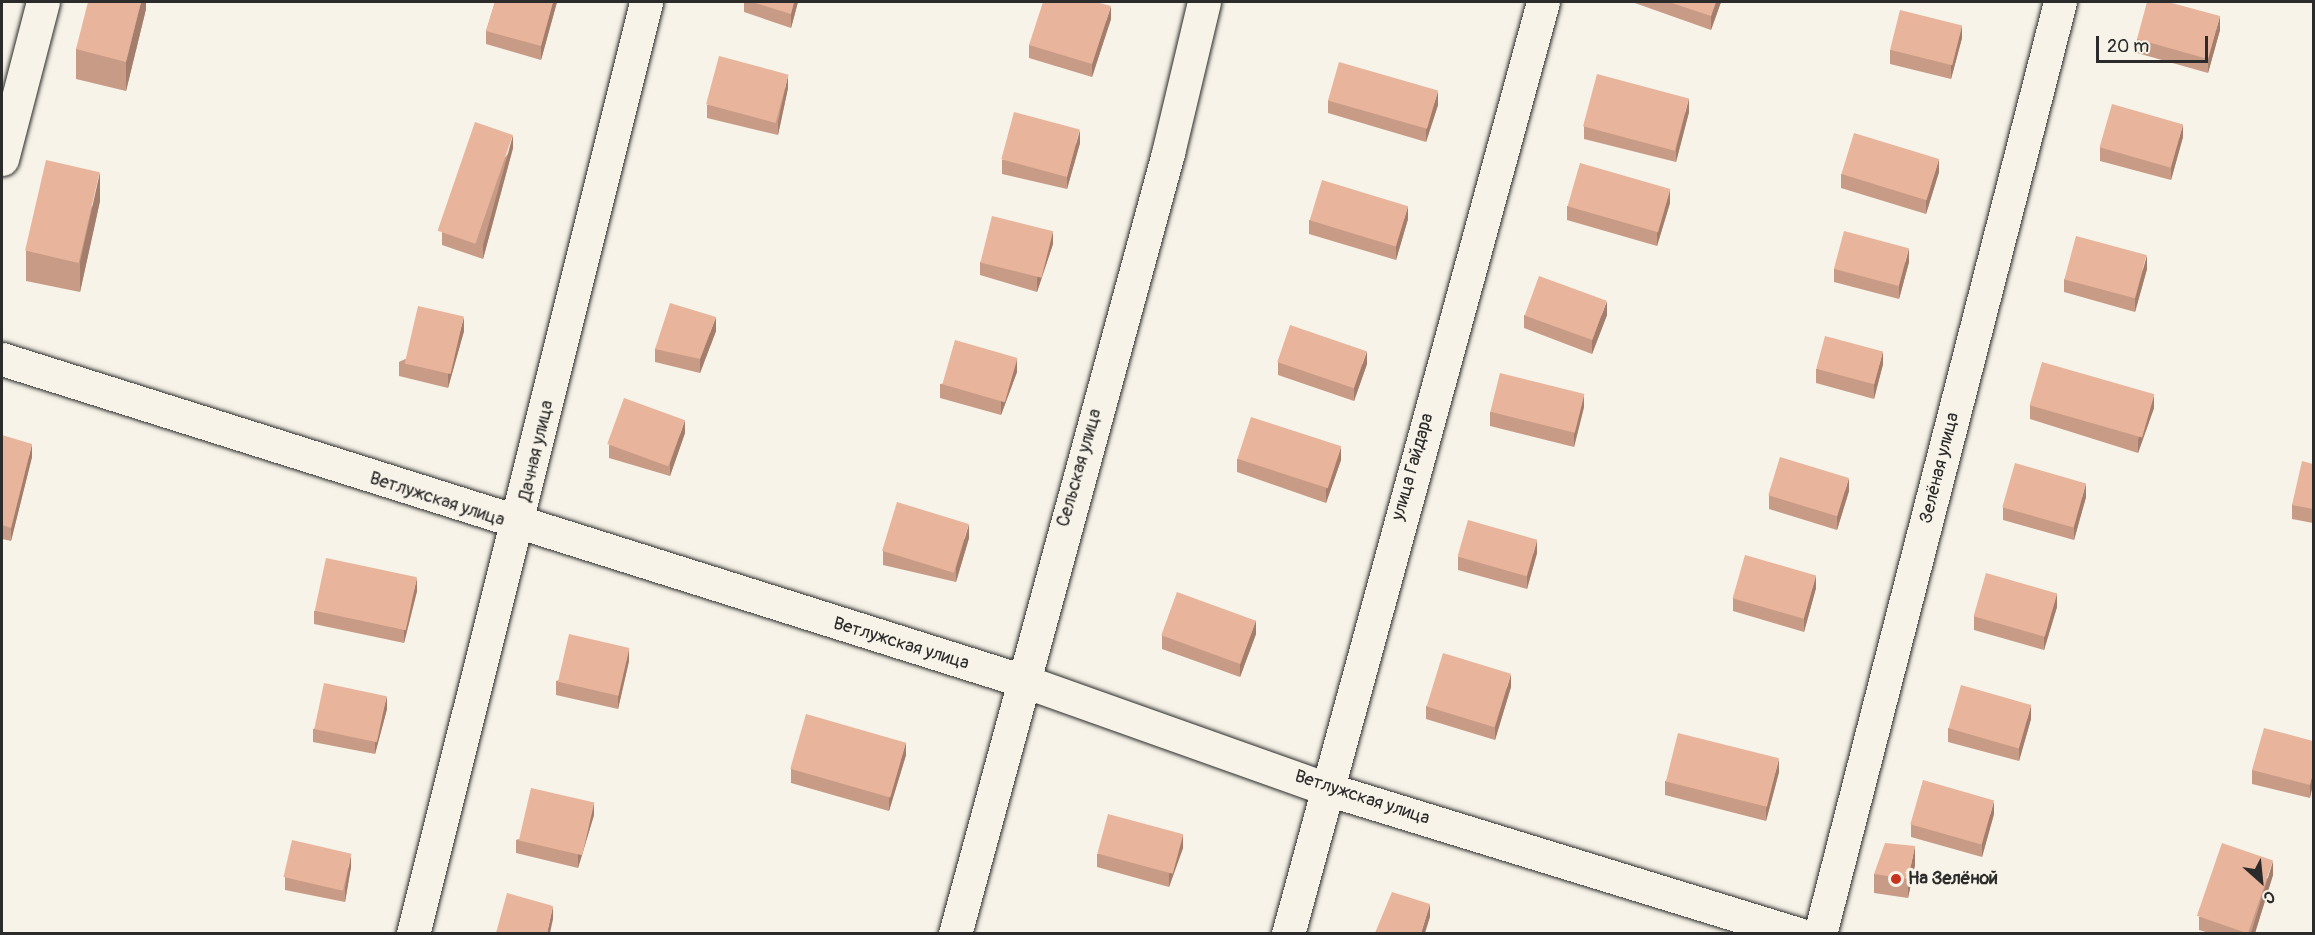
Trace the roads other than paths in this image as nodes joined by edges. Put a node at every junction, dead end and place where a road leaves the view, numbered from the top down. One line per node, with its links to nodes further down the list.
1 (43, 2): 6 (street)
2 (646, 2): 8 (street, Дачная улица)
3 (1204, 2): 9 (street, Сельская улица)
4 (1543, 2): 10 (street, улица Гайдара)
5 (2060, 2): 15 (street, Зелёная улица)
6 (2, 159)
7 (2, 359): 8 (street, Ветлужская улица)
8 (519, 526): 9 (street, Ветлужская улица); 11 (street, Дачная улица)
9 (1021, 680): 10 (street, Ветлужская улица); 12 (street, Сельская улица)
10 (1324, 788): 13 (street, улица Гайдара); 14 (street, Ветлужская улица)
11 (413, 933)
12 (955, 933)
13 (1288, 933)
14 (1799, 933)
15 (1820, 933)

